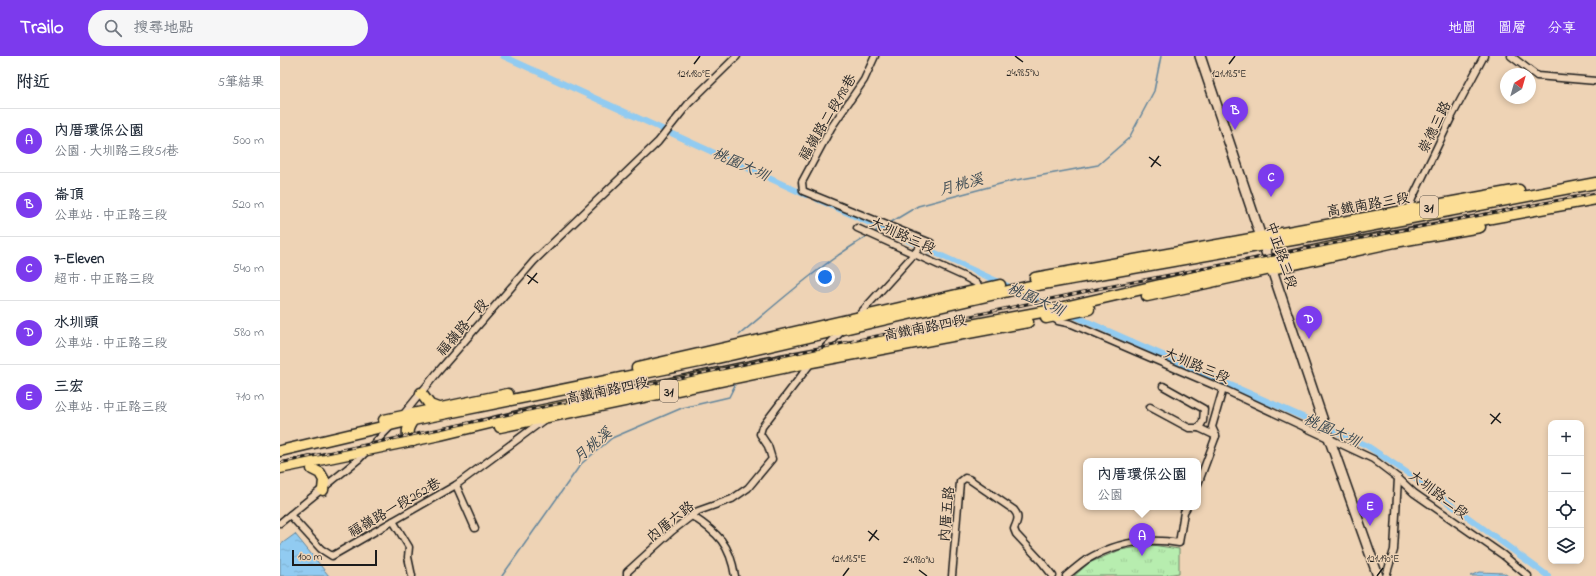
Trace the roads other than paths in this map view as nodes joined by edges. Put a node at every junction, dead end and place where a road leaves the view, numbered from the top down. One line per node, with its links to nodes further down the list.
1 (737, 56): 35 (street, 福嶺路一段)
2 (875, 56): 10 (street, 福嶺路二段198巷)
3 (1200, 56): 17 (main road, 中正路三段)
4 (1484, 56): 14 (street, 崇德三路)
5 (1511, 56): 6 (street)
6 (1596, 81)
7 (1596, 177): 9 (main road, 高鐵南路三段 / 31)
8 (1596, 183): 11 (main road, 高鐵南路三段 / 31)
9 (1554, 184): 11 (main road); 14 (main road, 高鐵南路三段 / 31)
10 (804, 191): 16 (street, 大圳路三段)
11 (1533, 195): 17 (main road, 高鐵南路三段 / 31)
12 (1596, 199): 20 (main road, 31)
13 (1596, 205): 20 (main road, 31)
14 (1408, 211): 17 (main road, 高鐵南路三段 / 31)
15 (857, 228): 19 (street, 大圳路三段)
16 (924, 241): 18 (street, 大圳路三段); 19 (street)
17 (1263, 241): 20 (main road, 中正路三段); 21 (main road, 高鐵南路四段 / 31); 23 (main road, 高鐵南路四段 / 31)
18 (931, 243)
19 (916, 252): 21 (street, 大圳路三段); 25 (street)
20 (1271, 264): 24 (main road, 31); 24 (main road, 31); 45 (main road, 中正路三段)
21 (981, 289): 22 (main road, 高鐵南路四段 / 31)
22 (887, 311): 23 (main road); 25 (main road, 高鐵南路四段 / 31)
23 (914, 312): 26 (main road, 高鐵南路四段 / 31)
24 (1053, 315): 27 (main road, 高鐵南路四段 / 31); 29 (main road, 高鐵南路四段 / 31); 34 (street, 大圳路三段)
25 (857, 318): 26 (street); 28 (main road, 高鐵南路四段 / 31)
26 (847, 327): 30 (street); 31 (main road, 高鐵南路四段 / 31)
27 (902, 337): 29 (main road); 30 (main road, 高鐵南路四段 / 31)
28 (730, 348): 31 (main road); 38 (main road, 高鐵南路四段 / 31)
29 (872, 352): 32 (main road, 高鐵南路四段 / 31)
30 (820, 353): 32 (street); 37 (main road, 高鐵南路四段 / 31)
31 (704, 361): 42 (main road, 高鐵南路四段 / 31)
32 (812, 362): 36 (main road, 高鐵南路四段 / 31); 63 (street, 內厝六路)
33 (1163, 386): 44 (street)
34 (1223, 389): 45 (street, 大圳路三段); 46 (street)
35 (421, 393): 38 (main road); 40 (street, 福嶺路一段)
36 (660, 393): 37 (main road); 41 (main road, 高鐵南路四段 / 31)
37 (618, 394): 48 (main road, 高鐵南路四段 / 31)
38 (438, 408): 40 (main road, 高鐵南路四段 / 31)
39 (1150, 408): 44 (street)
40 (403, 415): 43 (street, 福嶺路一段); 49 (main road, 高鐵南路四段 / 31)
41 (549, 416): 53 (main road, 高鐵南路四段 / 31); 59 (street, 福嶺路一段262巷)
42 (413, 420): 43 (main road, 高鐵南路四段 / 31); 48 (main road)
43 (392, 425): 47 (main road, 高鐵南路四段 / 31); 50 (street, 福嶺路一段)
44 (1199, 428): 46 (street)
45 (1329, 435): 58 (street, 大圳路二段); 73 (main road, 中正路三段)
46 (1216, 436): 57 (street)
47 (339, 438): 51 (main road, 高鐵南路四段 / 31); 52 (main road)
48 (413, 440): 50 (main road, 高鐵南路四段 / 31)
49 (280, 444)
50 (367, 450): 52 (main road, 高鐵南路四段 / 31); 53 (street, 福嶺路一段)
51 (280, 451)
52 (340, 456): 54 (main road, 高鐵南路四段 / 31)
53 (359, 459): 55 (main road, 高鐵南路四段 / 31); 60 (street, 福嶺路一段)
54 (280, 468)
55 (312, 469): 56 (main road, 高鐵南路四段 / 31); 60 (main road)
56 (280, 475)
57 (1201, 476)
58 (1398, 478): 74 (street); 75 (street, 大圳路二段)
59 (456, 486): 64 (street, 福嶺路一段262巷); 66 (street)
60 (323, 490): 62 (street, 福嶺路一段)
61 (1185, 510): 72 (street)
62 (290, 515): 64 (street, 福嶺路一段262巷); 65 (street, 福嶺路一段)
63 (692, 516): 68 (street, 內厝六路); 69 (street)
64 (393, 521): 67 (street)
65 (280, 523)
66 (475, 528)
67 (412, 576)
68 (627, 576)
69 (735, 576)
70 (952, 576): 71 (street, 內厝五路)
71 (1053, 576)
72 (1066, 576)
73 (1378, 576)
74 (1386, 576)
75 (1528, 576)

